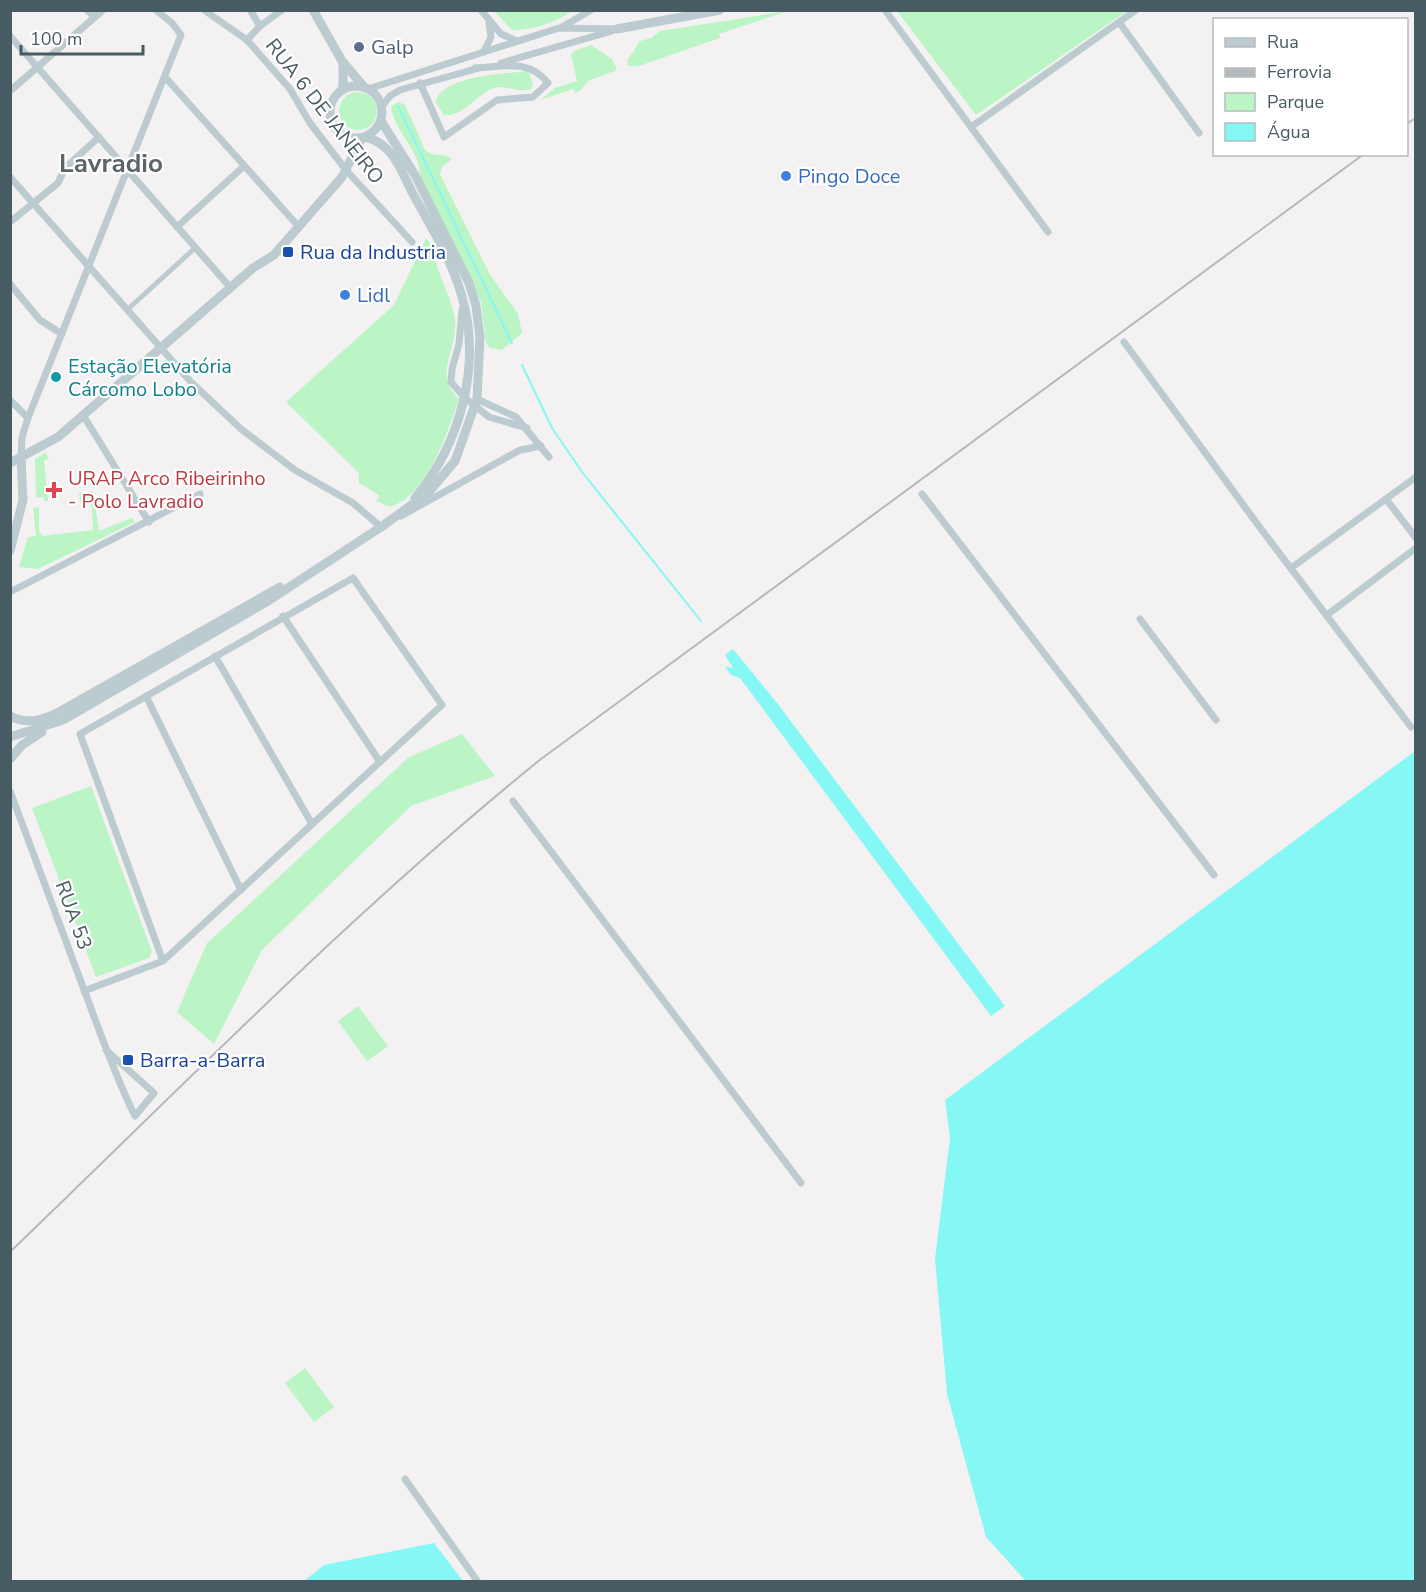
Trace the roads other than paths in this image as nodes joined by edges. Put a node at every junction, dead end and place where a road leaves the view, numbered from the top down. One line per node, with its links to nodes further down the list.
1 (87, 10): 13 (street)
2 (103, 10): 13 (street)
3 (156, 10): 26 (street)
4 (204, 10): 20 (street, RUA 6 DE JANEIRO)
5 (250, 10): 16 (street)
6 (282, 10): 16 (street)
7 (313, 10): 23 (street)
8 (481, 10): 14 (street)
9 (591, 10): 17 (street)
10 (720, 10): 18 (street)
11 (885, 10): 33 (street)
12 (1136, 10): 15 (street)
13 (96, 17): 24 (street)
14 (488, 21): 21 (street); 22 (street)
15 (1119, 22): 33 (street); 35 (street)
16 (260, 26): 20 (street)
17 (559, 28): 18 (street); 21 (street)
18 (617, 29): 25 (street)
19 (10, 36): 24 (street)
20 (248, 40): 38 (street, RUA 6 DE JANEIRO)
21 (517, 41): 22 (street)
22 (484, 51): 28 (street)
23 (342, 61): 28 (street); 29 (street)
24 (38, 67): 30 (street); 36 (street)
25 (476, 68): 27 (street); 27 (street)
26 (165, 77): 39 (street); 40 (street)
27 (420, 83): 31 (street)
28 (366, 88): 29 (street); 31 (street)
29 (343, 90): 34 (street)
30 (10, 91)
31 (382, 106): 32 (street)
32 (381, 121): 37 (street); 59 (street)
33 (971, 127): 46 (street)
34 (337, 130): 37 (street); 38 (street)
35 (1199, 133)
36 (99, 137): 40 (street); 42 (street)
37 (363, 137): 38 (street); 52 (street)
38 (348, 165): 44 (street); 47 (street, RUA 6 DE JANEIRO)
39 (243, 167): 44 (street); 45 (street)
40 (128, 171): 45 (street); 49 (street)
41 (10, 177): 42 (street)
42 (33, 203): 43 (street); 49 (street)
43 (10, 222)
44 (299, 226): 51 (street)
45 (177, 227): 48 (street)
46 (1048, 232)
47 (412, 242)
48 (195, 248): 51 (street); 53 (street)
49 (89, 265): 53 (street); 54 (street)
50 (10, 284): 54 (street)
51 (230, 287): 56 (street)
52 (463, 299): 57 (street); 57 (street)
53 (127, 310): 56 (street)
54 (62, 334): 61 (street)
55 (1124, 342): 78 (street)
56 (160, 348): 60 (street); 73 (street)
57 (465, 398): 59 (street); 71 (street)
58 (10, 400): 61 (street)
59 (476, 403): 62 (street); 62 (street); 71 (street)
60 (83, 415): 65 (street); 72 (street)
61 (28, 418): 65 (street)
62 (527, 428): 63 (street)
63 (541, 446): 64 (street); 73 (street)
64 (549, 457)
65 (21, 458): 66 (street); 76 (street)
66 (10, 463)
67 (1416, 477): 70 (street)
68 (200, 494): 72 (street)
69 (922, 494): 95 (street)
70 (1386, 500): 74 (street); 78 (street)
71 (410, 504): 73 (street)
72 (149, 522): 79 (street)
73 (381, 527): 77 (street)
74 (1416, 538)
75 (1416, 548): 80 (street)
76 (10, 550)
77 (337, 556): 85 (street); 87 (street)
78 (1291, 568): 80 (street)
79 (10, 592)
80 (1327, 615): 88 (street)
81 (283, 616): 83 (street); 91 (street); 91 (street)
82 (1140, 619): 86 (street)
83 (215, 656): 84 (street); 94 (street)
84 (146, 696): 96 (street); 97 (street)
85 (10, 716)
86 (1216, 720)
87 (55, 725): 89 (street); 90 (street)
88 (1411, 727)
89 (10, 737)
90 (10, 759)
91 (380, 762): 94 (street)
92 (10, 791): 98 (street, RUA 53)
93 (513, 801): 100 (street)
94 (312, 824): 96 (street)
95 (1214, 874)
96 (241, 890): 97 (street)
97 (163, 961): 98 (street)
98 (84, 991): 99 (street, RUA 53)
99 (106, 1050): 99 (street, RUA 53)
100 (801, 1183)
101 (405, 1479): 102 (street)
102 (478, 1581)

